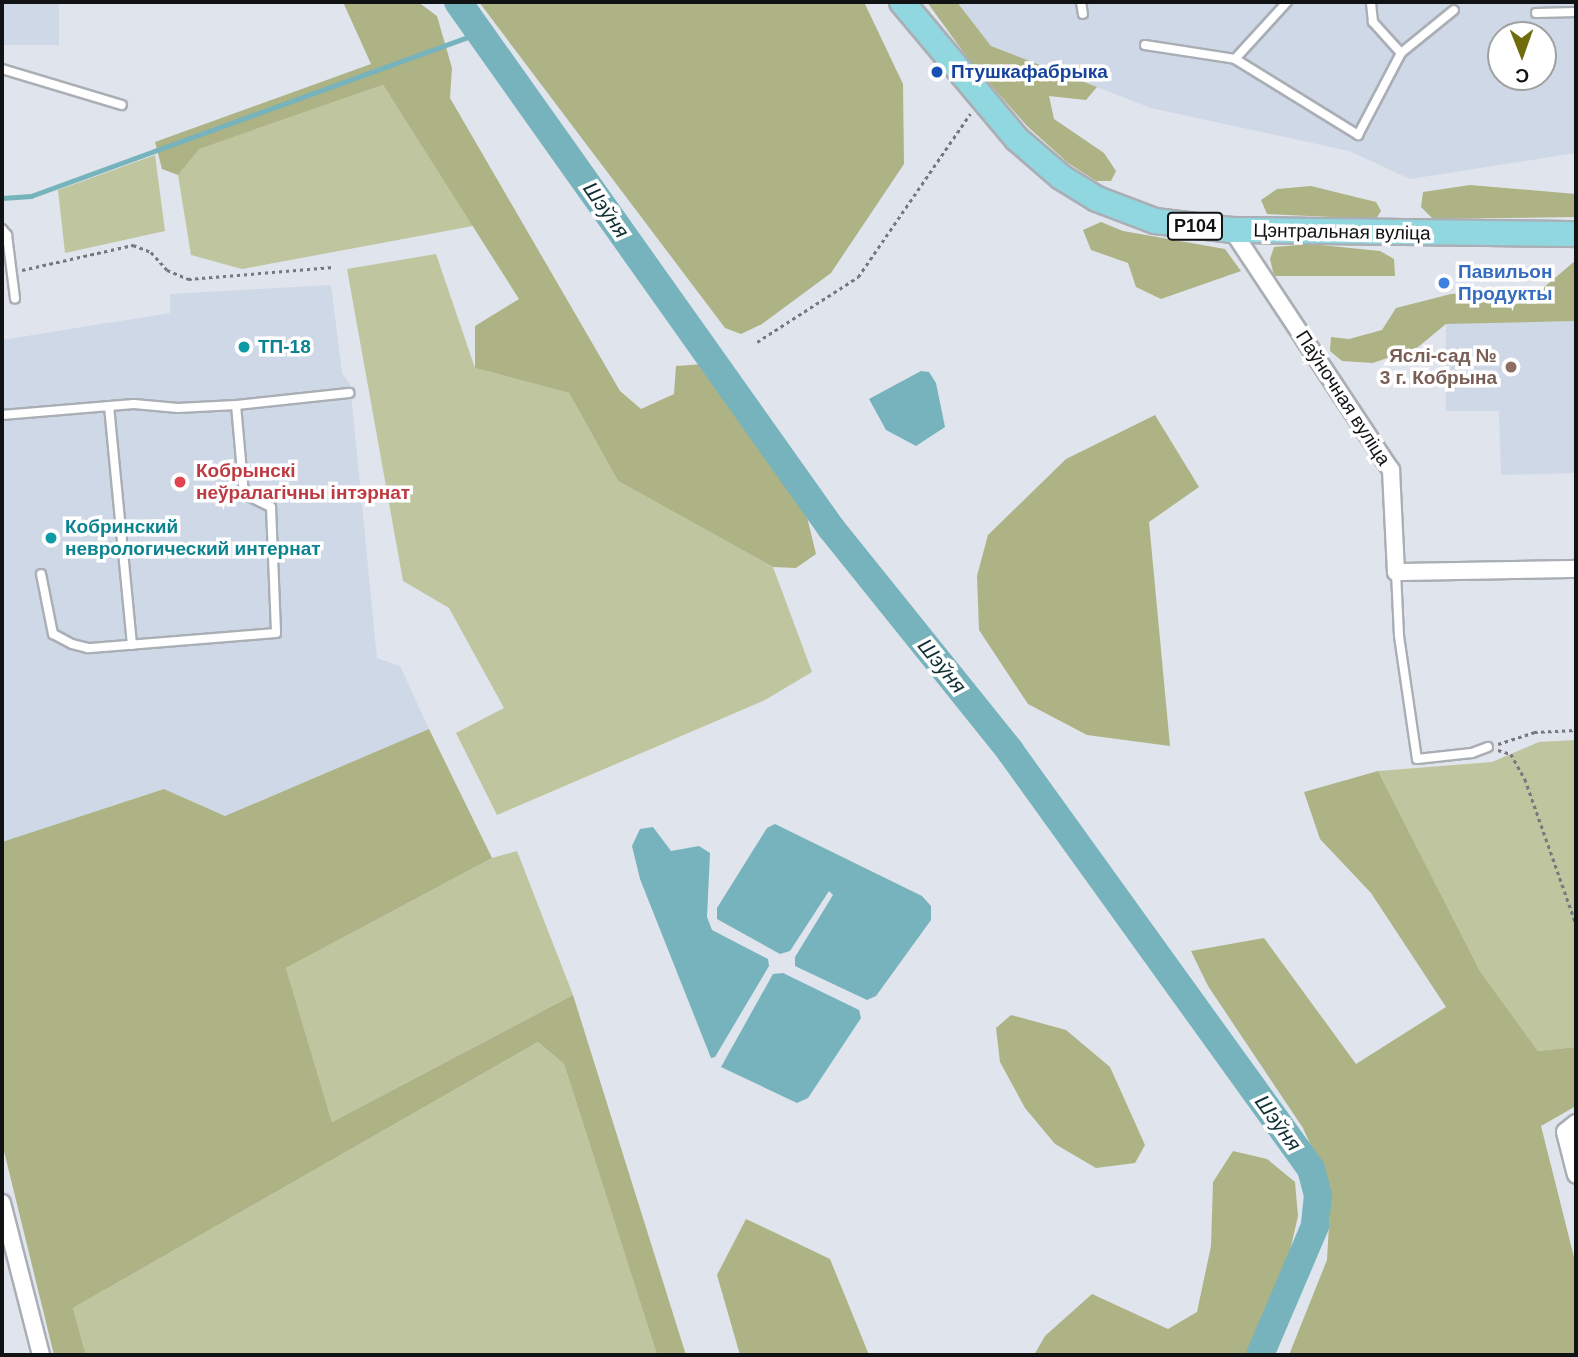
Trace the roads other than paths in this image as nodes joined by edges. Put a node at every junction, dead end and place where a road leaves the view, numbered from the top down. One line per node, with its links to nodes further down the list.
1 (902, 2): 15 (main road, Цэнтральная вуліца / Р104)
2 (1080, 2): 8 (lane)
3 (1287, 2): 11 (lane)
4 (1371, 2): 10 (lane)
5 (1454, 10): 10 (lane)
6 (1576, 12): 7 (lane)
7 (1536, 13)
8 (1083, 14)
9 (1145, 45): 11 (lane)
10 (1401, 53): 11 (lane)
11 (1235, 59)
12 (2, 69): 13 (lane)
13 (122, 105)
14 (2, 229): 17 (lane)
15 (1232, 230): 16 (main road, Цэнтральная вуліца / Р104); 23 (street, Паўночная вуліца)
16 (1576, 234)
17 (15, 298)
18 (348, 393): 19 (lane)
19 (236, 405): 20 (lane); 25 (lane)
20 (109, 406): 21 (lane); 25 (lane)
21 (2, 415)
22 (1576, 569): 23 (street)
23 (1396, 572): 26 (lane)
24 (41, 574): 25 (lane)
25 (132, 645)
26 (1488, 747)
27 (1576, 1123): 28 (street)
28 (1576, 1175)
29 (2, 1203): 30 (street)
30 (8, 1250): 31 (street)
31 (41, 1355)

